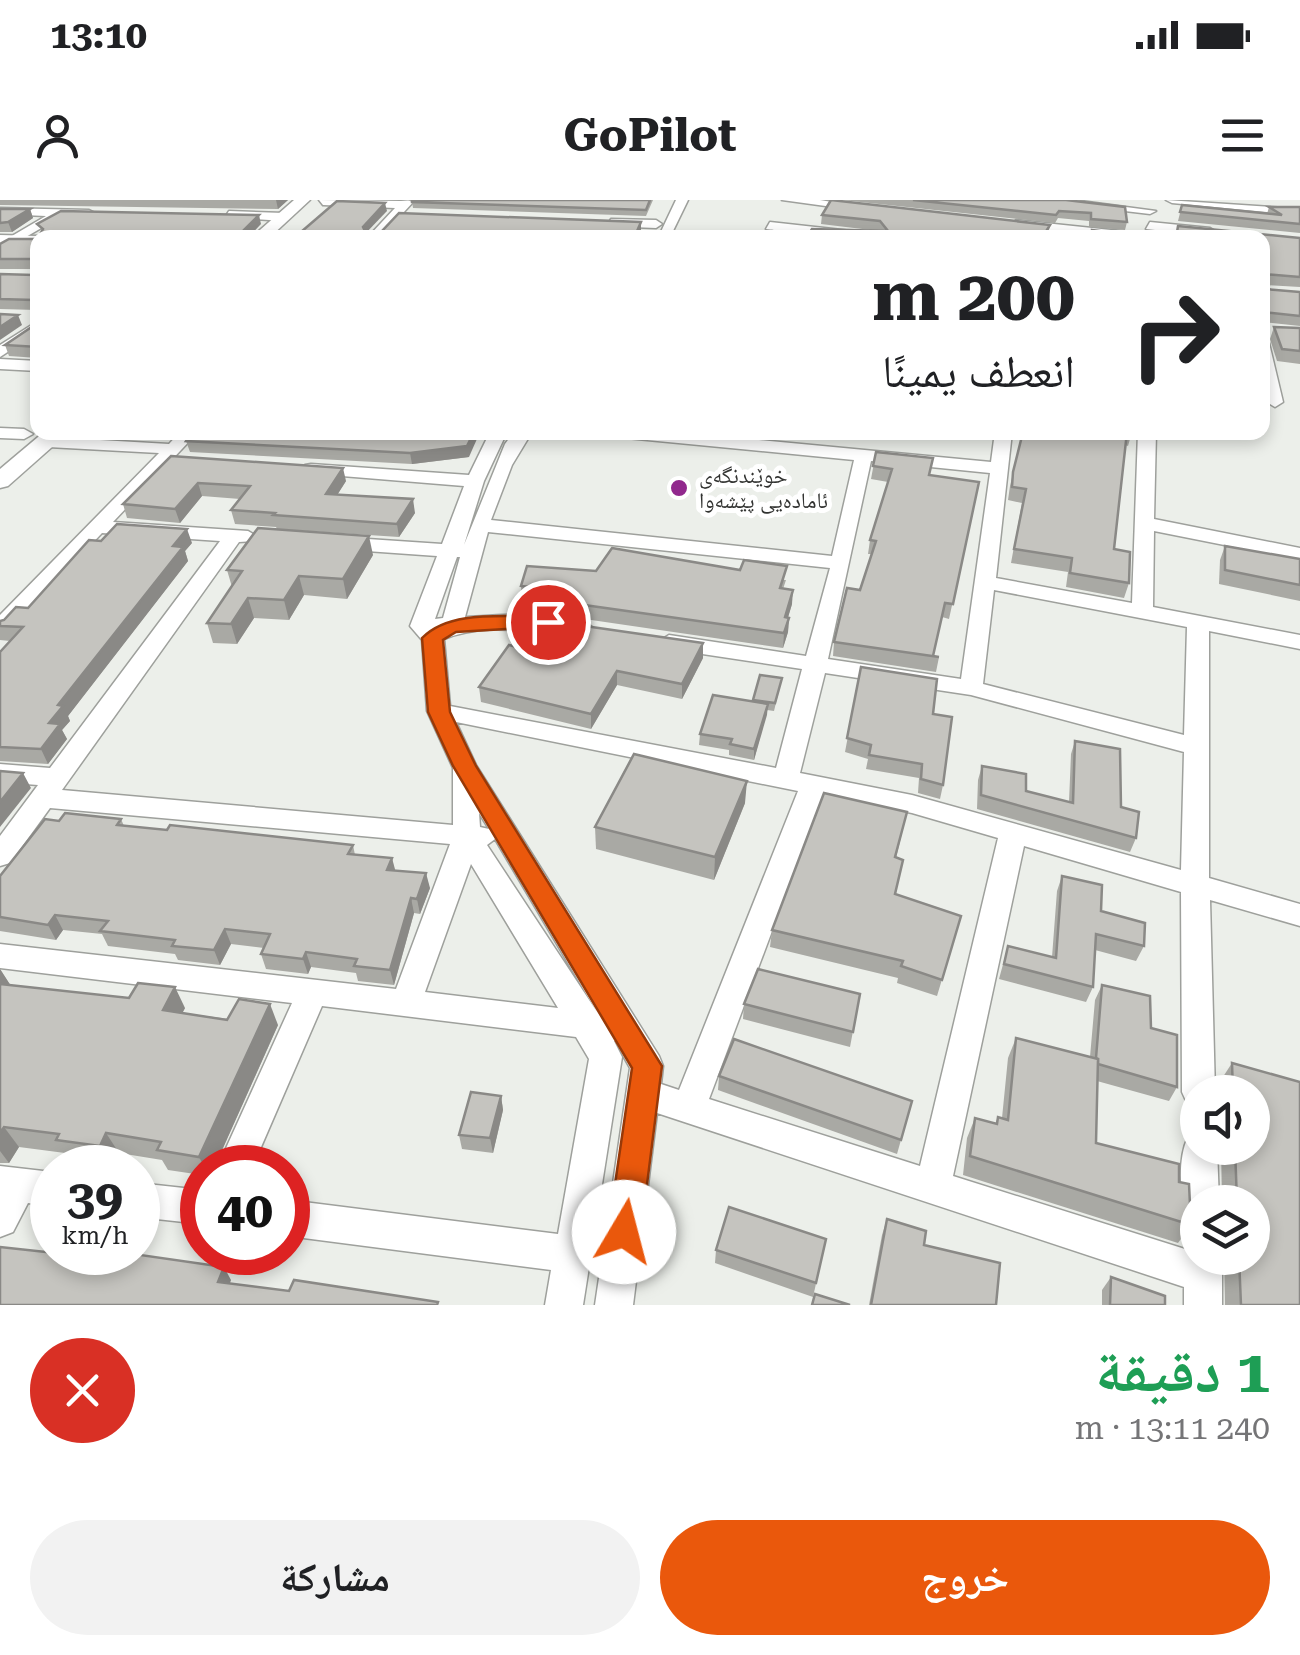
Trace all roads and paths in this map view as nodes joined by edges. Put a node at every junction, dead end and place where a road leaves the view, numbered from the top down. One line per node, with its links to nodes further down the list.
1 (81, 200): 14 (street)
2 (304, 200): 21 (main road)
3 (668, 200): 20 (street)
4 (682, 200): 24 (street)
5 (788, 200): 12 (street); 25 (street)
6 (1038, 200): 9 (street)
7 (1172, 200): 15 (street)
8 (324, 201): 11 (street); 21 (main road)
9 (1058, 201): 10 (street); 27 (street)
10 (1150, 206)
11 (406, 209): 22 (street)
12 (877, 210)
13 (0, 211): 14 (street)
14 (60, 212): 16 (street); 28 (street)
15 (1300, 212)
16 (98, 213)
17 (209, 215): 21 (street)
18 (599, 222): 20 (street)
19 (996, 222): 26 (street)
20 (656, 224): 23 (street)
21 (278, 230)
22 (383, 230)
23 (653, 230)
24 (667, 230)
25 (767, 230)
26 (1041, 230)
27 (1052, 230)
28 (3, 244): 29 (main road)
29 (30, 244)
30 (19, 318): 31 (street)
31 (30, 320)
32 (30, 328): 35 (street)
33 (1270, 331): 34 (street)
34 (1281, 332)
35 (0, 352)
36 (0, 364): 37 (street)
37 (30, 366)
38 (30, 435): 48 (main road)
39 (30, 439): 53 (main road)
40 (76, 440): 50 (street)
41 (184, 440): 50 (street)
42 (495, 440): 54 (street)
43 (517, 440): 56 (street)
44 (769, 440): 47 (street)
45 (1003, 440): 52 (street)
46 (1147, 440): 55 (street)
47 (830, 442): 49 (street)
48 (0, 453)
49 (864, 453): 52 (street); 64 (street)
50 (172, 456): 57 (street)
51 (299, 468): 54 (street)
52 (999, 468): 65 (street)
53 (0, 481)
54 (475, 481): 61 (street)
55 (1144, 523): 63 (street); 67 (street)
56 (480, 525): 62 (street); 64 (street)
57 (98, 527): 58 (street); 66 (street)
58 (234, 536): 59 (street); 81 (street)
59 (273, 538)
60 (312, 541): 61 (street)
61 (448, 550): 62 (street); 70 (street)
62 (473, 552): 70 (street)
63 (1300, 554)
64 (842, 563): 74 (street)
65 (986, 582): 67 (street); 75 (street)
66 (9, 607): 69 (street)
67 (1142, 612): 68 (street)
68 (1198, 623): 73 (street); 77 (street)
69 (0, 627)
70 (435, 630): 71 (street); 76 (street)
71 (607, 631)
72 (645, 638): 74 (street)
73 (1300, 642)
74 (816, 666): 75 (street); 80 (street)
75 (971, 688): 77 (street)
76 (439, 712): 78 (street); 80 (street)
77 (1197, 747): 86 (street)
78 (464, 766): 83 (street); 84 (street)
79 (0, 773): 81 (street)
80 (800, 782): 82 (street); 95 (street)
81 (51, 788): 83 (street); 85 (street)
82 (1013, 833): 86 (street); 98 (street)
83 (467, 836): 84 (street); 90 (street); 91 (street)
84 (510, 839): 92 (street)
85 (0, 856)
86 (1195, 885): 87 (street); 93 (street)
87 (1300, 915)
88 (0, 956): 89 (street)
89 (313, 992): 90 (street); 96 (street)
90 (406, 1003): 91 (street)
91 (586, 1024): 92 (street); 101 (street)
92 (626, 1028): 94 (street)
93 (1199, 1075)
94 (644, 1094): 95 (street); 104 (street)
95 (688, 1110): 98 (street)
96 (244, 1145)
97 (24, 1186): 99 (street)
98 (932, 1189): 102 (street)
99 (0, 1219)
100 (310, 1221): 101 (street)
101 (572, 1254): 103 (street)
102 (1203, 1279)
103 (564, 1305)
104 (614, 1305)

